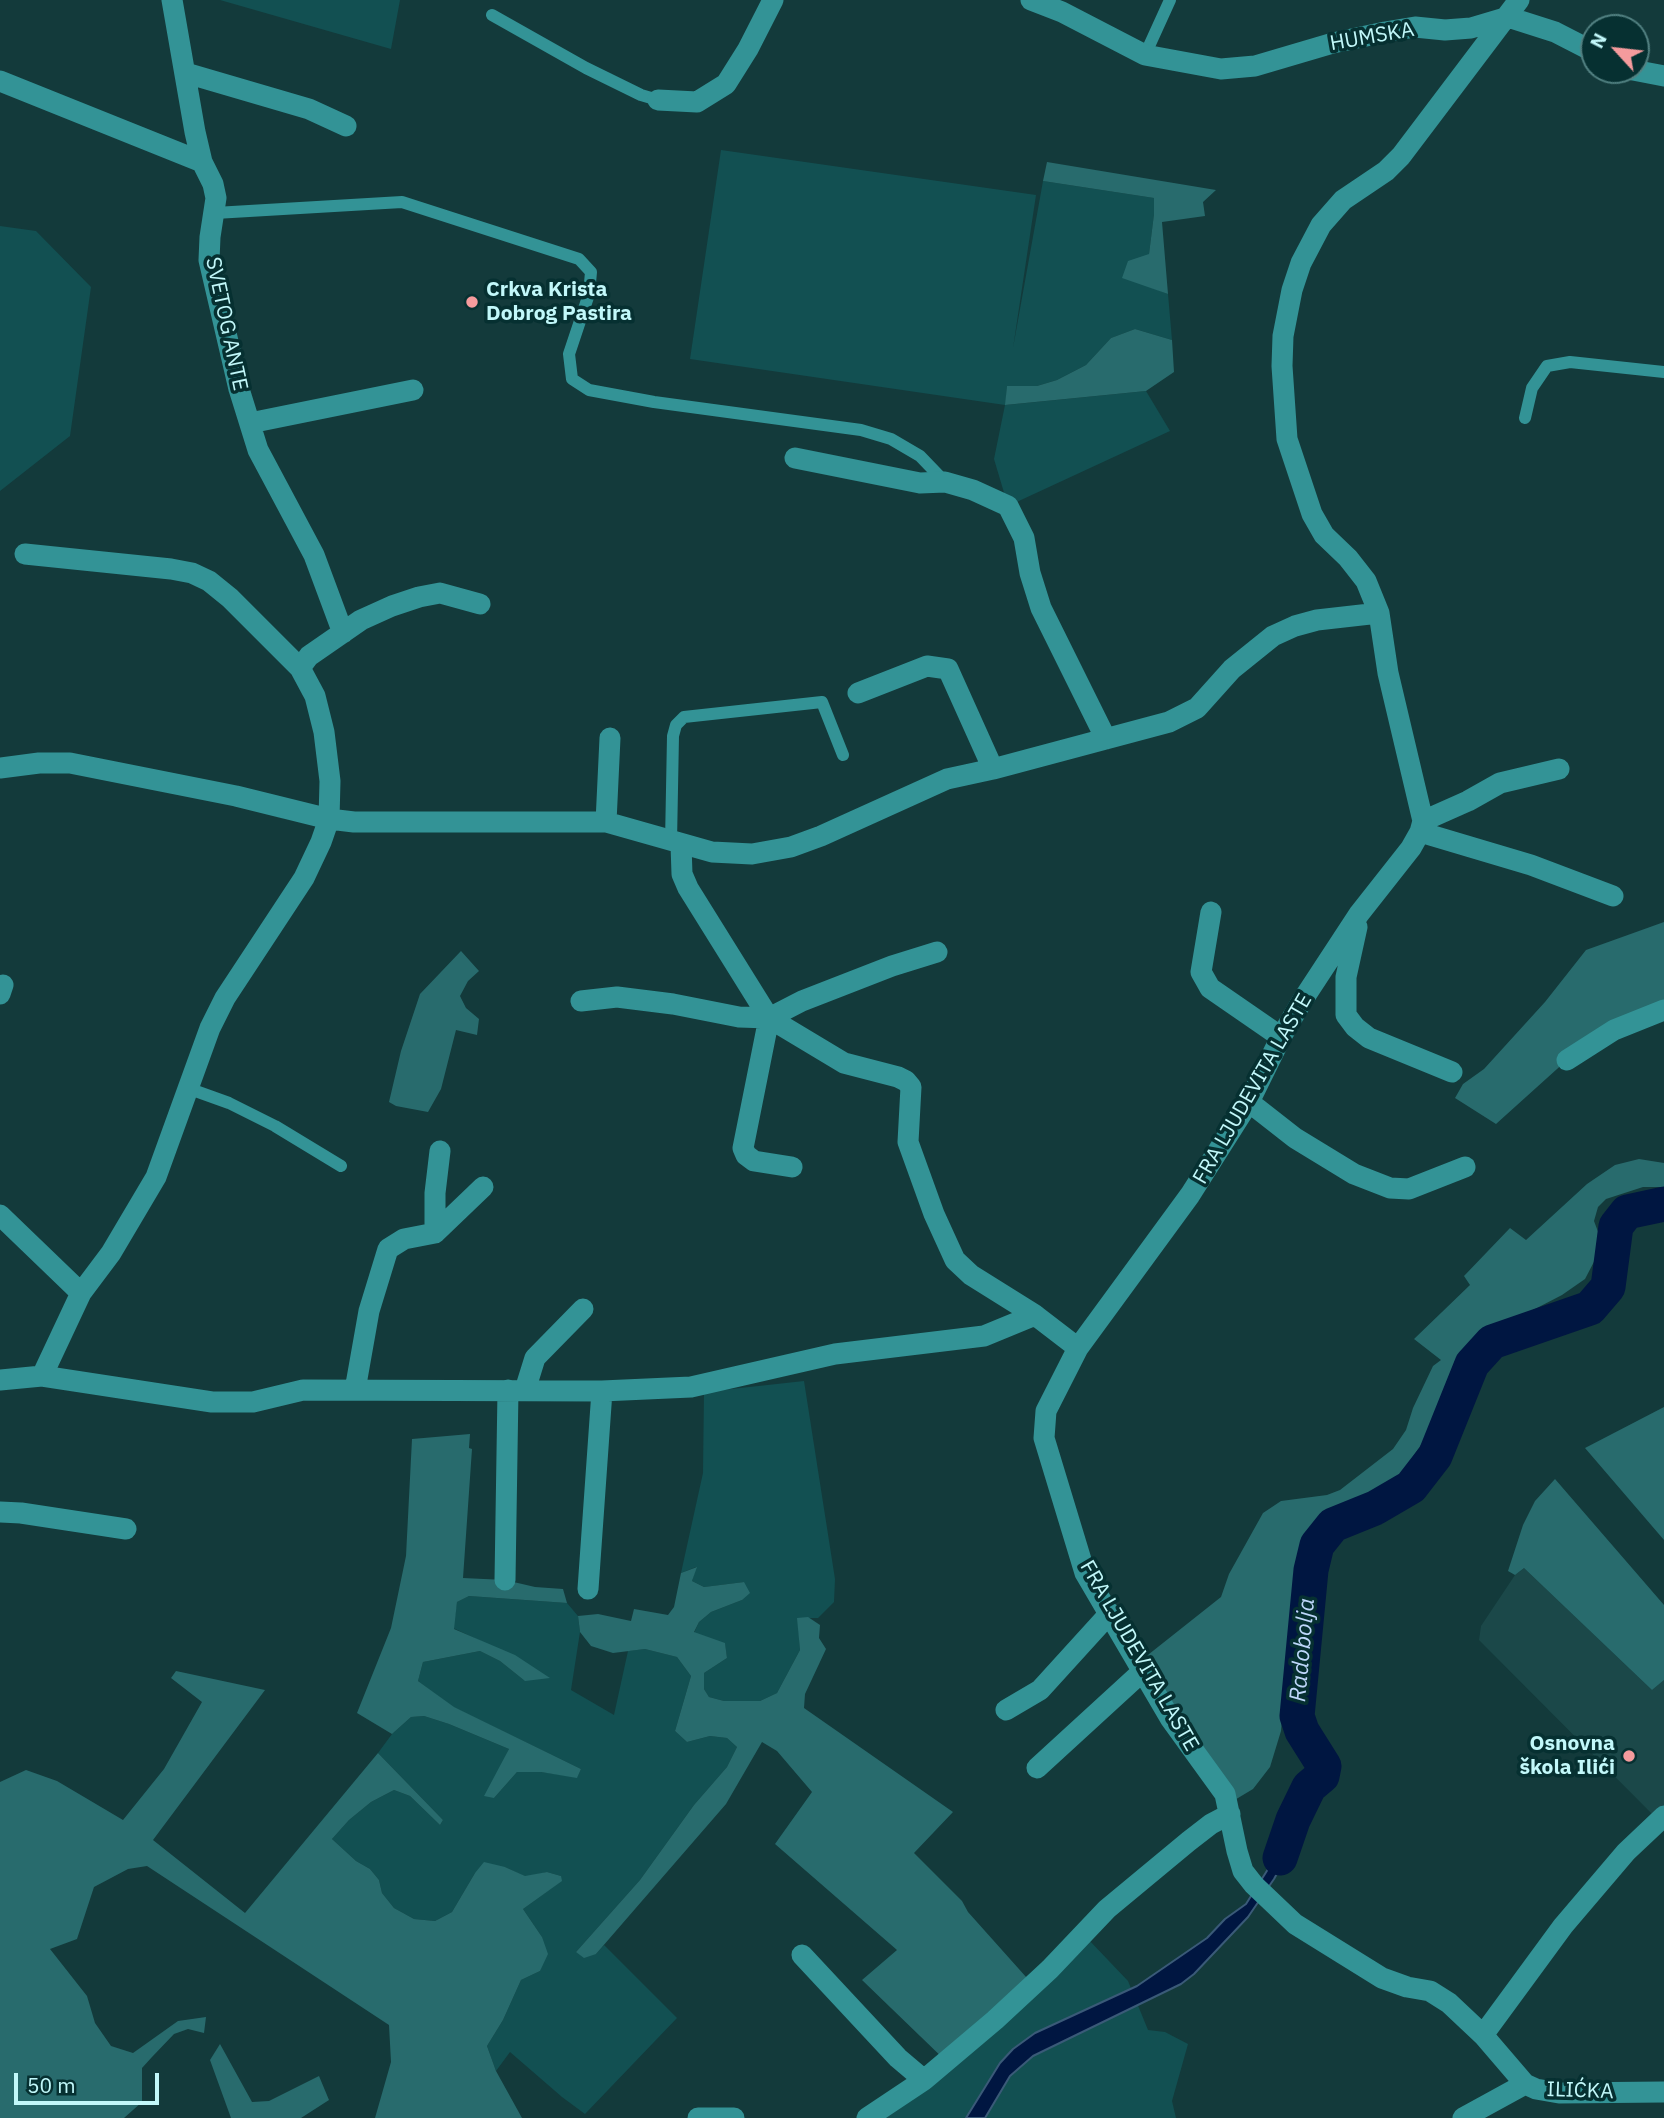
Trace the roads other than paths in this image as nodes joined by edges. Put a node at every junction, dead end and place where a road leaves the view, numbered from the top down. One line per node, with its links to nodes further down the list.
1 (172, 0): 9 (street, SVETOG ANTE)
2 (773, 0): 11 (street)
3 (1031, 0): 8 (street, HUMSKA)
4 (1170, 0): 8 (lane)
5 (1513, 8): 7 (street); 8 (street, HUMSKA); 23 (street)
6 (492, 15): 11 (lane)
7 (1580, 45)
8 (1145, 55)
9 (186, 73): 12 (street); 13 (street, SVETOG ANTE)
10 (0, 81): 13 (street)
11 (658, 100)
12 (346, 126)
13 (202, 162): 14 (street, SVETOG ANTE)
14 (215, 212): 18 (street, SVETOG ANTE); 20 (lane)
15 (1664, 372): 17 (lane)
16 (413, 390): 18 (street)
17 (1525, 418)
18 (250, 423): 24 (street, SVETOG ANTE)
19 (795, 457): 20 (street)
20 (945, 482): 28 (street)
21 (25, 554): 25 (street)
22 (480, 604): 24 (street)
23 (1379, 613): 28 (street); 35 (street)
24 (343, 633): 25 (street)
25 (300, 668): 33 (street)
26 (858, 693): 31 (street)
27 (610, 738): 34 (street)
28 (1105, 739): 31 (street)
29 (844, 755): 36 (lane)
30 (0, 768): 33 (street)
31 (993, 769): 36 (street)
32 (1559, 769): 35 (street)
33 (330, 819): 34 (street); 47 (street)
34 (606, 822): 36 (street)
35 (1421, 827): 37 (street); 39 (street, FRA LJUDEVITA LASTE)
36 (676, 843): 43 (street)
37 (1613, 896)
38 (1211, 912): 44 (street)
39 (1359, 914): 44 (street, FRA LJUDEVITA LASTE); 46 (street)
40 (937, 952): 43 (street)
41 (581, 1001): 43 (street)
42 (1664, 1010): 45 (street)
43 (769, 1018): 51 (street); 58 (street)
44 (1281, 1037): 48 (street, FRA LJUDEVITA LASTE)
45 (1567, 1060)
46 (1452, 1072)
47 (190, 1089): 50 (lane); 56 (street)
48 (1249, 1102): 52 (street); 59 (street, FRA LJUDEVITA LASTE)
49 (440, 1151): 55 (street)
50 (341, 1166)
51 (792, 1167)
52 (1465, 1167)
53 (483, 1187): 55 (street)
54 (0, 1215): 56 (street)
55 (435, 1233): 62 (street)
56 (81, 1293): 60 (street)
57 (583, 1309): 63 (street)
58 (1035, 1315): 59 (street); 64 (street)
59 (1078, 1348): 69 (street, FRA LJUDEVITA LASTE)
60 (42, 1376): 61 (street); 62 (street)
61 (0, 1380)
62 (355, 1390): 63 (street)
63 (516, 1390): 64 (street); 67 (street)
64 (602, 1391): 68 (street)
65 (0, 1512): 66 (street)
66 (126, 1529)
67 (505, 1580)
68 (588, 1589)
69 (1110, 1613): 70 (street, FRA LJUDEVITA LASTE); 71 (street)
70 (1144, 1670): 72 (street); 73 (street, FRA LJUDEVITA LASTE)
71 (1006, 1710)
72 (1037, 1768)
73 (1230, 1814): 76 (street, FRA LJUDEVITA LASTE); 77 (street)
74 (1664, 1816): 76 (street)
75 (802, 1955): 77 (street)
76 (1483, 2035): 78 (street, FRA LJUDEVITA LASTE)
77 (924, 2080): 82 (street)
78 (1525, 2084): 79 (street, ILIĆKA); 83 (street, ILIĆKA)
79 (1664, 2092)
80 (698, 2118): 81 (street)
81 (734, 2118)
82 (867, 2118)
83 (1463, 2118)

